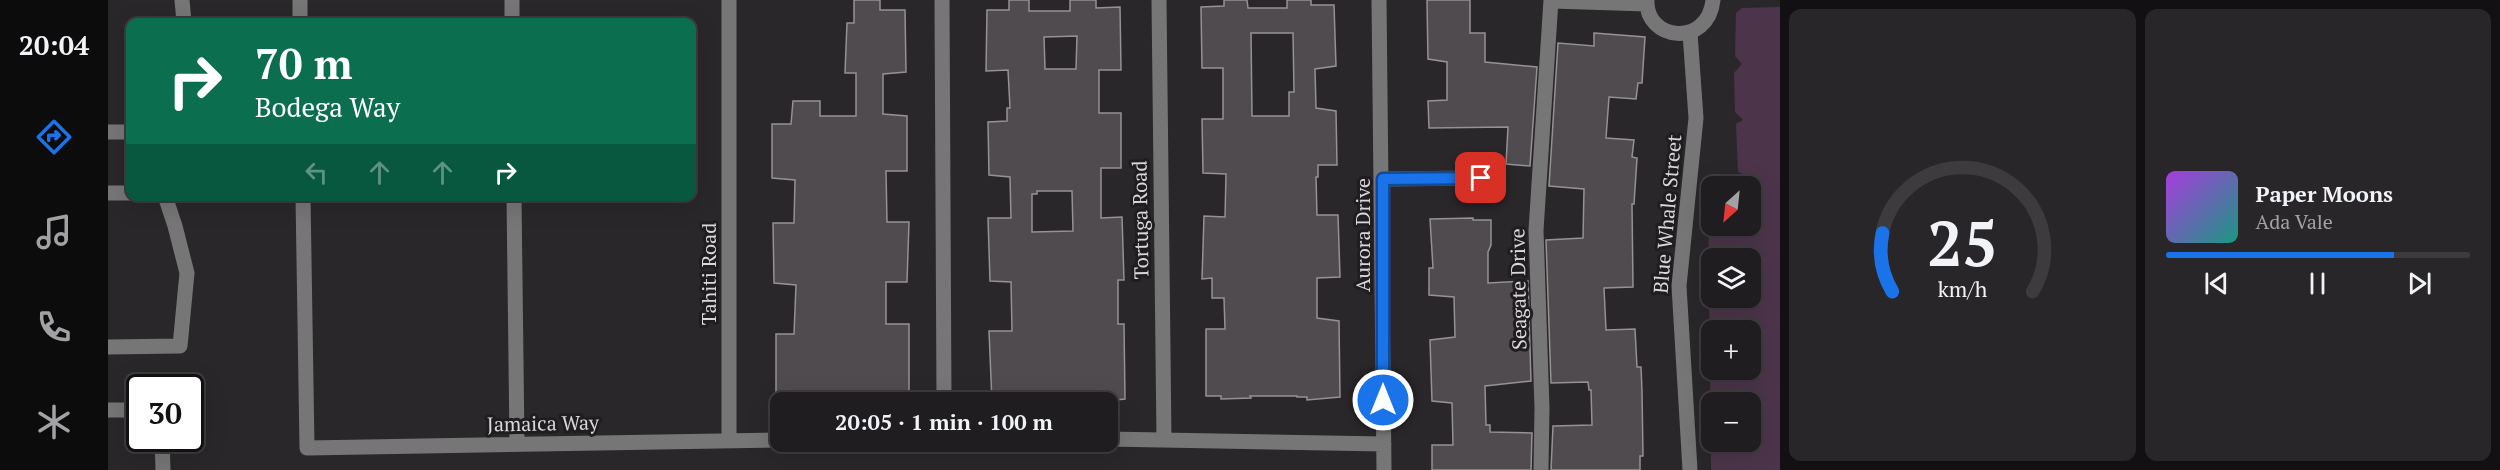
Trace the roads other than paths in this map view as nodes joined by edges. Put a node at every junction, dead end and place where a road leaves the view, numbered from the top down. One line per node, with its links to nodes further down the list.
1 (182, 0): 11 (street)
2 (300, 0): 12 (street)
3 (512, 0): 13 (street)
4 (729, 0): 31 (street, Tahiti Road)
5 (942, 0): 25 (street)
6 (1159, 0): 30 (street, Tortuga Road)
7 (1379, 0): 18 (street, Aurora Drive)
8 (1713, 0): 14 (street)
9 (1552, 1): 10 (street); 37 (street, Seagate Drive)
10 (1647, 2): 14 (street)
11 (184, 18)
12 (300, 18)
13 (512, 18)
14 (1690, 33): 38 (street, Blue Whale Street)
15 (108, 132): 16 (street)
16 (126, 132)
17 (1481, 178): 18 (street)
18 (1383, 179): 33 (street, Aurora Drive)
19 (108, 193): 20 (street)
20 (126, 193)
21 (167, 201): 24 (street)
22 (303, 201): 32 (street, Jamaica Way)
23 (514, 201): 32 (street)
24 (108, 347)
25 (944, 392)
26 (108, 410): 27 (street)
27 (126, 410)
28 (1118, 439): 30 (street)
29 (770, 440): 31 (street, Jamaica Way)
30 (1164, 440): 33 (street)
31 (729, 441): 32 (street, Jamaica Way)
32 (517, 444)
33 (1383, 444): 36 (street, Aurora Drive)
34 (162, 452): 35 (street)
35 (163, 470)
36 (1384, 470)
37 (1541, 470)
38 (1690, 470)

